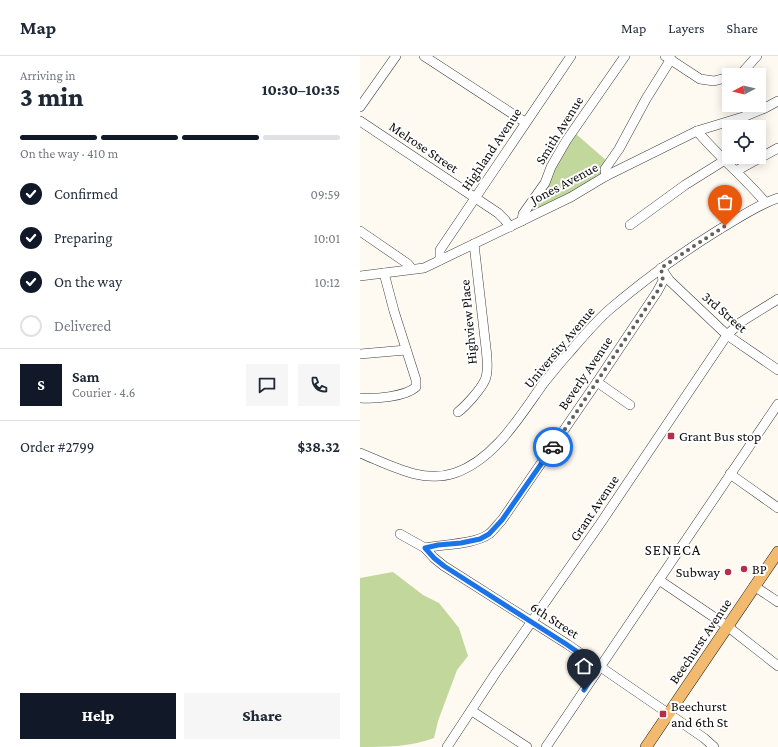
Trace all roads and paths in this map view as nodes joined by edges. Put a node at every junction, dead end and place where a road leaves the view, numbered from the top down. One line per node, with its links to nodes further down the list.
1 (396, 56): 10 (street)
2 (424, 56): 12 (street)
3 (571, 56): 12 (street, Highland Avenue)
4 (625, 56): 23 (street, Smith Avenue)
5 (757, 56): 7 (street)
6 (668, 58): 8 (street); 19 (street)
7 (746, 68)
8 (722, 79)
9 (778, 101): 13 (street, Jones Avenue)
10 (360, 107)
11 (360, 121): 20 (street, Melrose Street)
12 (525, 122): 20 (street, Highland Avenue)
13 (697, 131): 15 (street); 19 (street, Jones Avenue)
14 (778, 148): 18 (street)
15 (722, 158)
16 (722, 161): 24 (street)
17 (728, 164): 18 (street)
18 (736, 172): 22 (street)
19 (606, 176): 23 (street, Jones Avenue)
20 (475, 198): 25 (street, Melrose Street); 28 (street, Highland Avenue)
21 (778, 198): 22 (street, University Avenue)
22 (765, 202): 29 (street, University Avenue)
23 (522, 221): 25 (street, Jones Avenue)
24 (630, 225)
25 (510, 227): 27 (street, Jones Avenue)
26 (360, 230): 30 (street)
27 (474, 244): 28 (street, Jones Avenue); 42 (street, Highview Place)
28 (440, 260): 30 (street, Jones Avenue)
29 (661, 268): 34 (street, 3rd Street); 38 (street, Beverly Avenue); 43 (street, University Avenue)
30 (412, 270): 31 (street, Jones Avenue)
31 (384, 273): 32 (street, Jones Avenue); 35 (street)
32 (360, 276)
33 (778, 299): 34 (street, Grant Avenue)
34 (727, 335): 37 (street, 3rd Street); 52 (street, Grant Avenue)
35 (406, 350): 36 (street); 39 (street)
36 (360, 354)
37 (778, 370)
38 (597, 382): 41 (street); 47 (street, Beverly Avenue)
39 (360, 398)
40 (778, 404): 44 (street)
41 (630, 405)
42 (458, 412)
43 (360, 453)
44 (730, 474): 45 (street); 49 (street)
45 (778, 508)
46 (400, 534): 47 (street, 6th Street)
47 (425, 548): 52 (street, 6th Street)
48 (778, 552): 50 (main road, Beechurst Avenue)
49 (659, 580): 53 (street); 55 (street)
50 (754, 586): 51 (street); 53 (main road, Beechurst Avenue)
51 (778, 602)
52 (531, 622): 55 (street, 6th Street); 56 (street, Grant Avenue)
53 (727, 626): 54 (street); 57 (main road, Beechurst Avenue)
54 (778, 666)
55 (599, 667): 57 (street, 6th Street); 60 (street)
56 (472, 711): 58 (street, Grant Avenue); 59 (street)
57 (669, 714): 61 (main road, Beechurst Avenue); 62 (street, 6th Street)
58 (447, 747)
59 (527, 747)
60 (546, 747)
61 (646, 747)
62 (714, 747)

